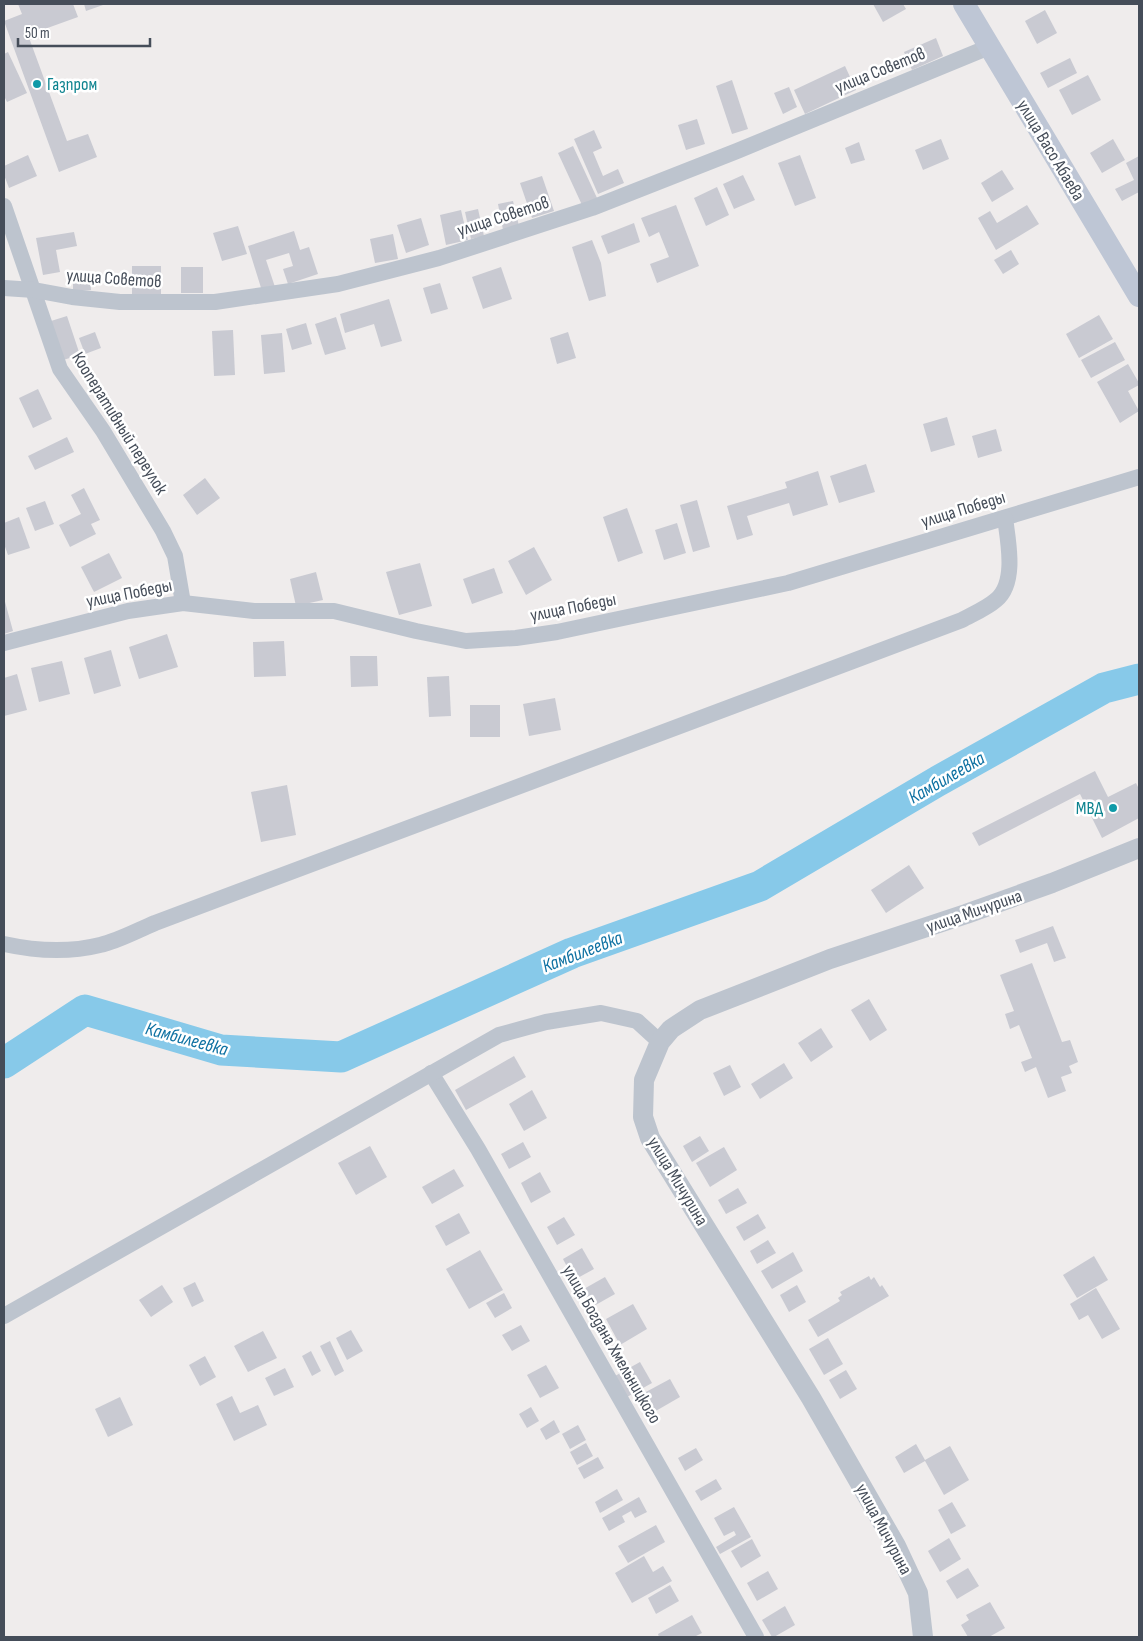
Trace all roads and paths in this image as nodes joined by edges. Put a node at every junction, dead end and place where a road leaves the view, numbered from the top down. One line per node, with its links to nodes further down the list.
1 (964, 4): 2 (main road, улица Васо Абаева)
2 (989, 47): 5 (street, улица Советов); 6 (main road, улица Васо Абаева)
3 (4, 206): 5 (street, Кооперативный переулок)
4 (4, 288): 5 (street, улица Советов)
5 (34, 290): 9 (street, Кооперативный переулок)
6 (1139, 296)
7 (1139, 477): 8 (street, улица Победы)
8 (1005, 518): 9 (street, улица Победы); 12 (street)
9 (183, 603): 10 (street, улица Победы)
10 (4, 644)
11 (1139, 848): 13 (street, улица Мичурина)
12 (4, 944)
13 (660, 1042): 14 (street); 17 (street, улица Мичурина)
14 (431, 1073): 15 (street); 16 (street, улица Богдана Хмельницкого)
15 (4, 1316)
16 (756, 1637)
17 (923, 1637)

